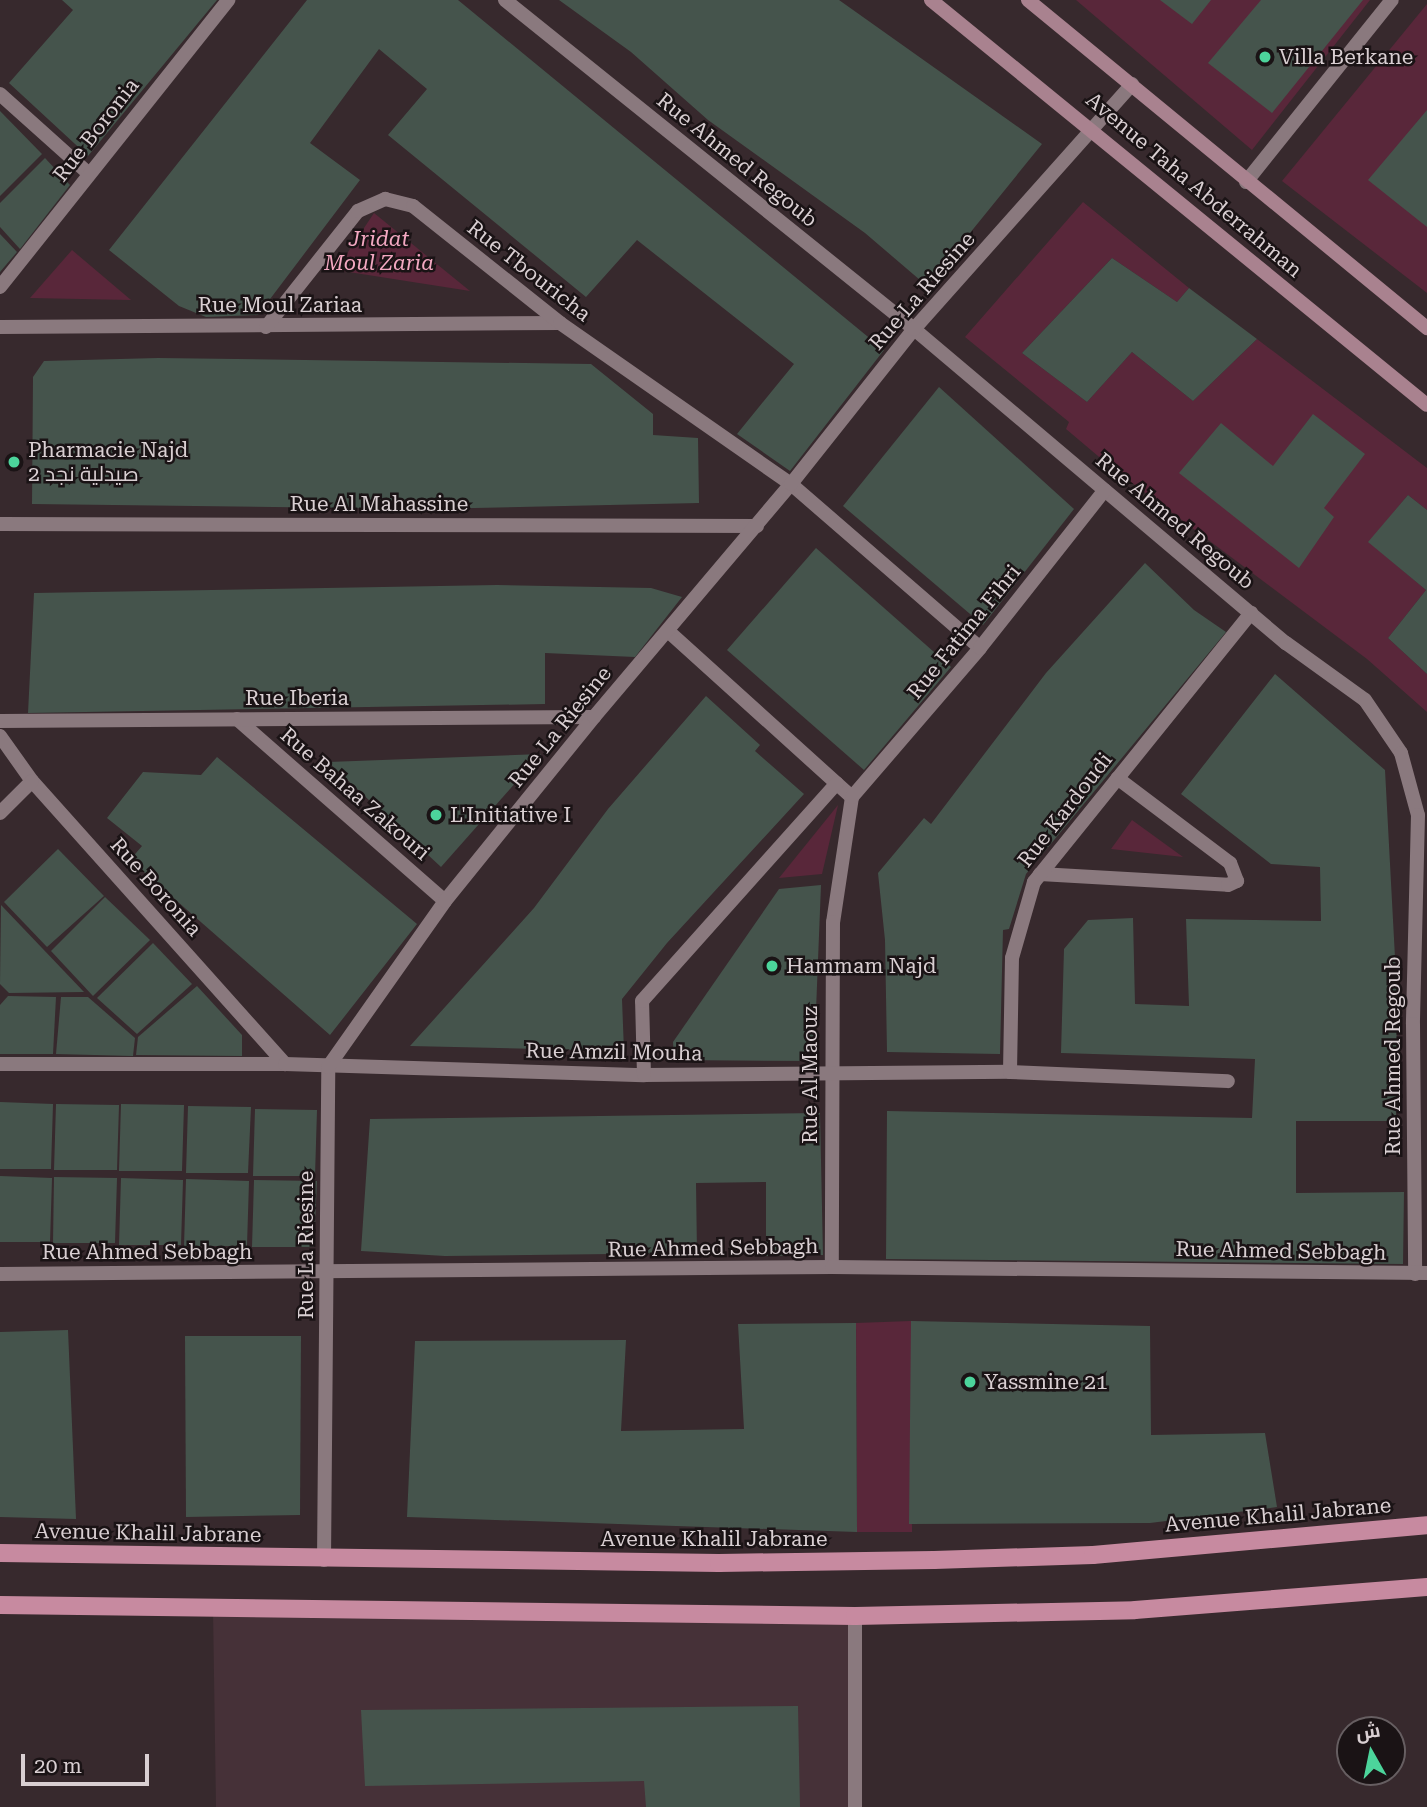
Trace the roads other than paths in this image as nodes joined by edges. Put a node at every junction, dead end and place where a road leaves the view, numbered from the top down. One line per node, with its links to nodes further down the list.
1 (228, 0): 9 (street, Rue Boronia)
2 (505, 0): 16 (street, Rue Ahmed Regoub)
3 (931, 0): 8 (street, Avenue Taha Abderrahman)
4 (1028, 0): 6 (street, Avenue Taha Abderrahman)
5 (1392, 0): 10 (street)
6 (1132, 84): 8 (street, Rue La Riesine); 10 (street, Avenue Taha Abderrahman)
7 (0, 94): 9 (street)
8 (1094, 130): 16 (street, Rue La Riesine); 17 (street, Avenue Taha Abderrahman)
9 (87, 172): 11 (street, Rue Boronia)
10 (1246, 182): 15 (street, Avenue Taha Abderrahman)
11 (0, 287)
12 (560, 323): 14 (street, Rue Moul Zariaa); 14 (street, Rue Tbouricha); 18 (street, Rue Tbouricha)
13 (0, 327): 14 (street, Rue Moul Zariaa)
14 (266, 327)
15 (1427, 328)
16 (914, 329): 18 (street, Rue La Riesine); 19 (street, Rue Ahmed Regoub)
17 (1427, 405)
18 (791, 484): 21 (street, Rue La Riesine); 24 (street, Rue Tbouricha)
19 (1105, 490): 22 (street, Rue Ahmed Regoub); 24 (street, Rue Fatima Fihri)
20 (0, 524): 21 (street, Rue Al Mahassine)
21 (757, 526): 23 (street, Rue La Riesine)
22 (1251, 613): 29 (street, Rue Kardoudi); 44 (street, Rue Ahmed Regoub)
23 (668, 631): 25 (street, Rue La Riesine); 31 (street)
24 (980, 648): 32 (street, Rue Fatima Fihri)
25 (594, 717): 26 (street, Rue Iberia); 35 (street, Rue La Riesine)
26 (237, 719): 27 (street, Rue Iberia); 35 (street, Rue Bahaa Zakouri)
27 (0, 721)
28 (0, 736): 30 (street, Rue Boronia)
29 (1117, 778): 34 (street, Rue Kardoudi); 34 (street)
30 (32, 781): 33 (street); 37 (street, Rue Boronia)
31 (837, 783): 32 (street); 40 (street)
32 (852, 797): 41 (street, Rue Al Maouz)
33 (0, 813)
34 (1040, 874): 39 (street, Rue Kardoudi)
35 (445, 901): 38 (street, Rue La Riesine)
36 (0, 1064): 37 (street, Rue Amzil Mouha)
37 (285, 1064): 38 (street, Rue Amzil Mouha)
38 (328, 1067): 40 (street, Rue Amzil Mouha); 46 (street, Rue La Riesine)
39 (1010, 1072): 41 (street, Rue Amzil Mouha); 42 (street, Rue Amzil Mouha)
40 (644, 1075): 41 (street, Rue Amzil Mouha)
41 (830, 1076): 43 (street, Rue Al Maouz)
42 (1227, 1081)
43 (832, 1267): 44 (street, Rue Ahmed Sebbagh); 46 (street, Rue Ahmed Sebbagh)
44 (1421, 1273)
45 (0, 1274): 46 (street, Rue Ahmed Sebbagh)
46 (327, 1275): 49 (street, Rue La Riesine)
47 (1427, 1525): 49 (main road, Avenue Khalil Jabrane)
48 (0, 1553): 49 (main road, Avenue Khalil Jabrane)
49 (324, 1560)
50 (1427, 1587): 52 (main road)
51 (0, 1605): 52 (main road)
52 (855, 1616): 53 (street)
53 (855, 1807)

